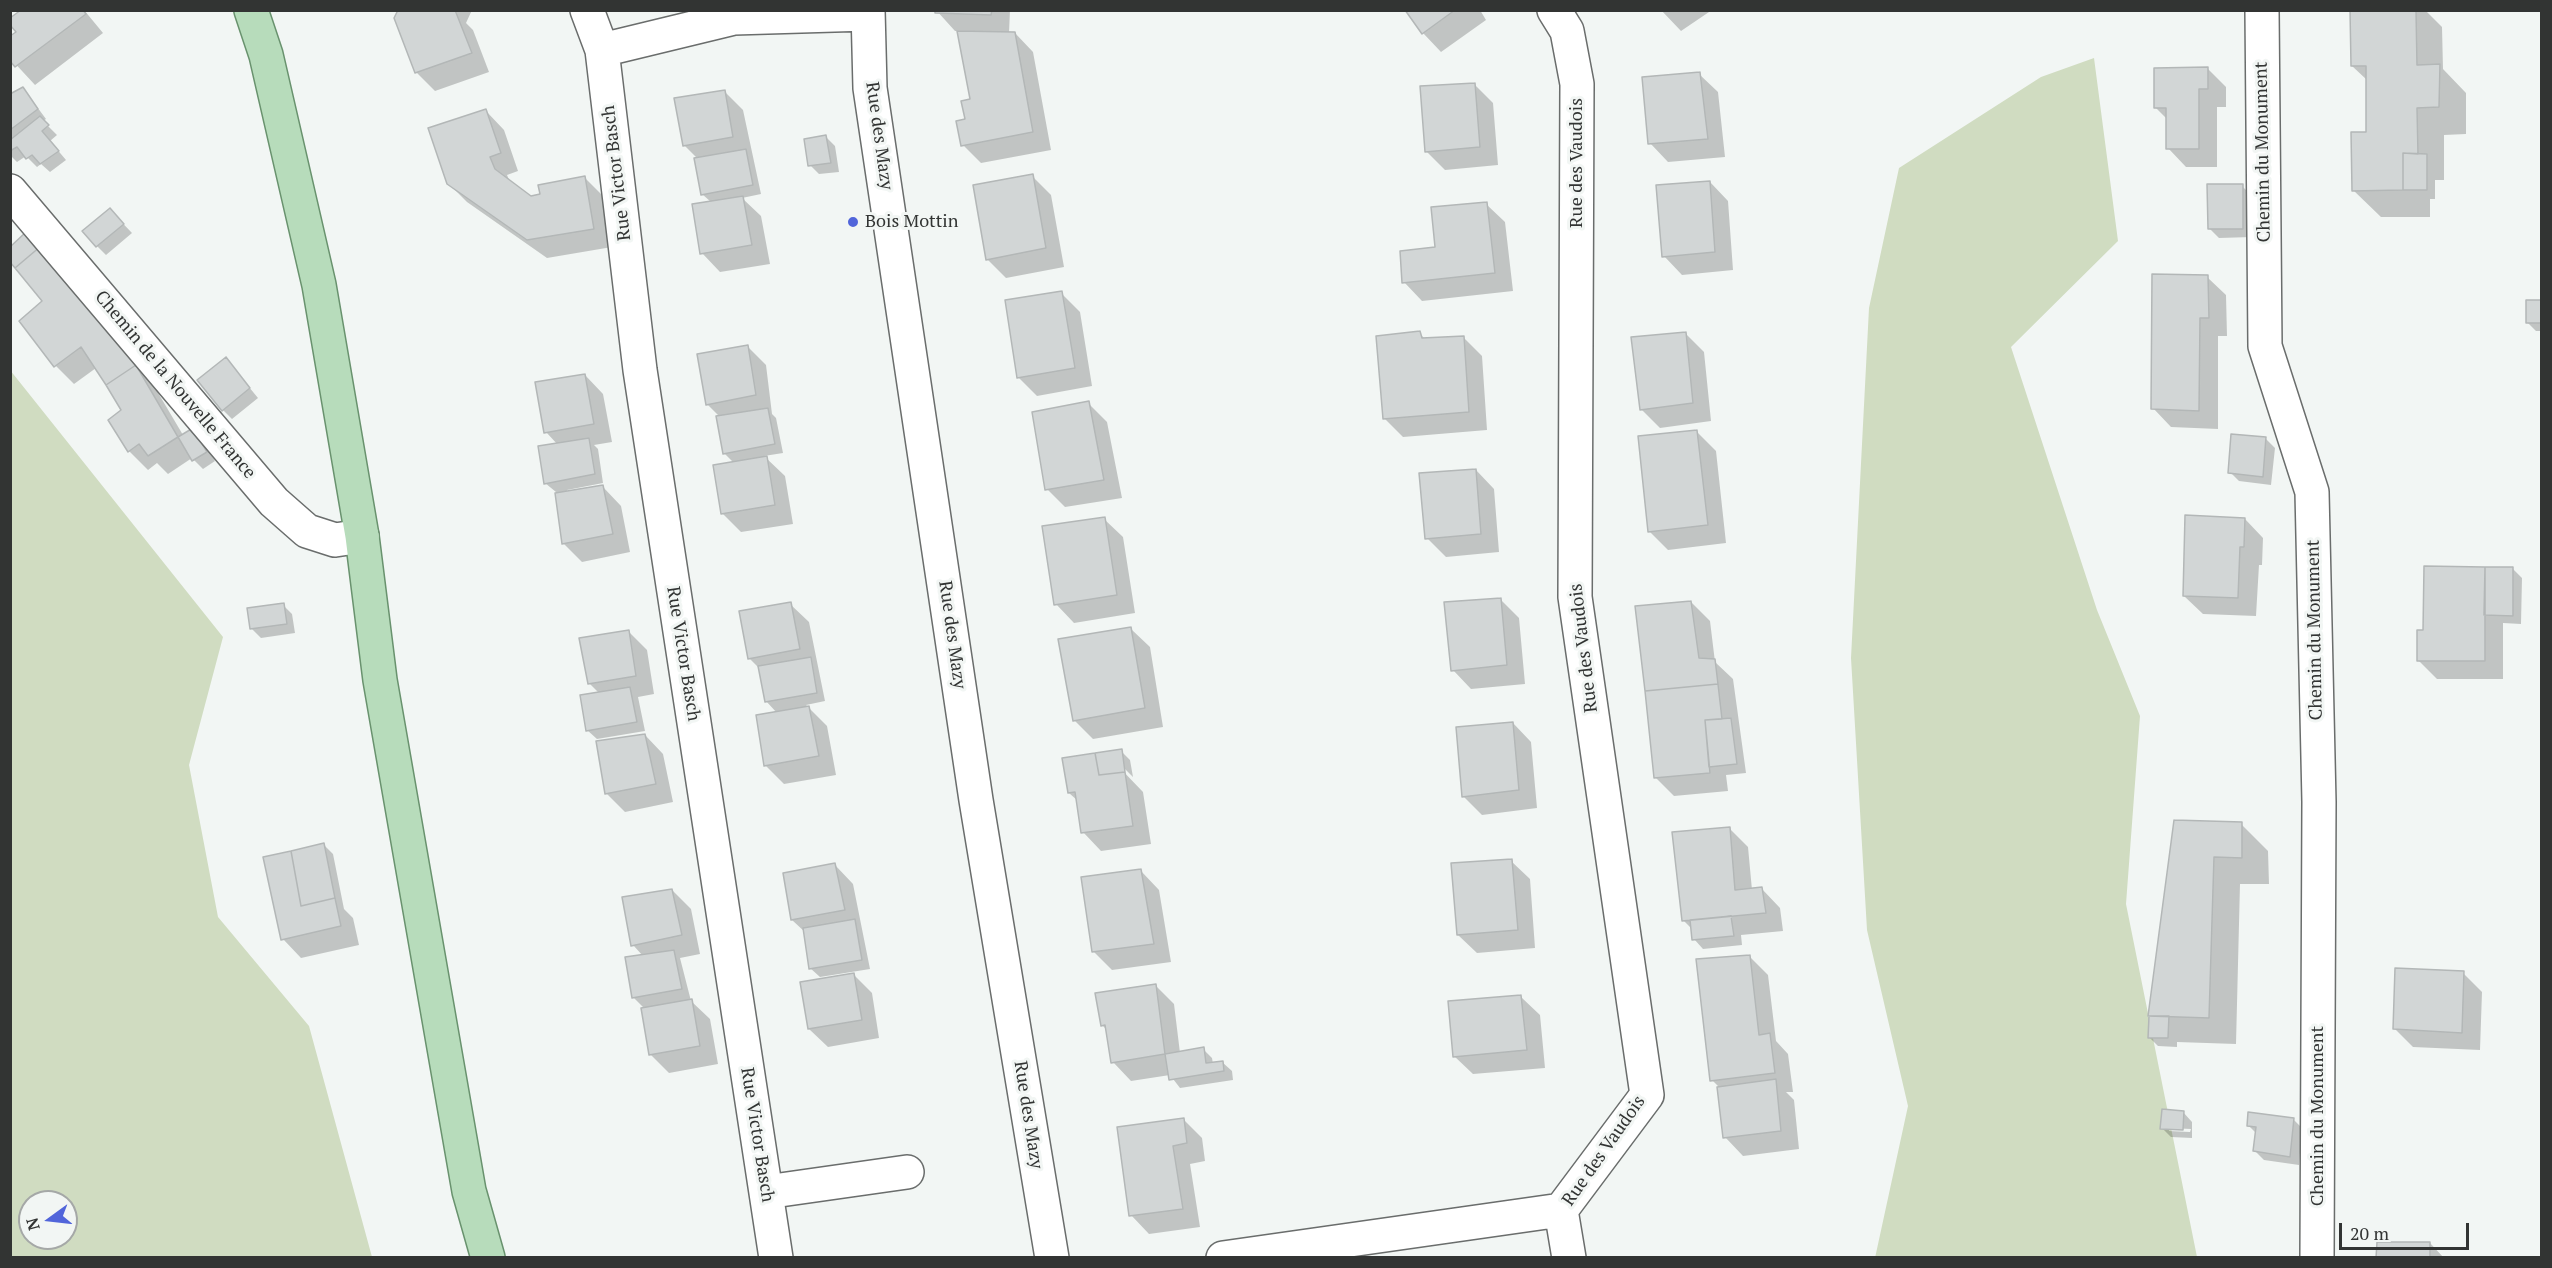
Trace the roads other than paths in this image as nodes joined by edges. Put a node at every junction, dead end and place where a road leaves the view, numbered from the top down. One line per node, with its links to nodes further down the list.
1 (251, 10): 8 (main road)
2 (587, 10): 6 (street, Rue Victor Basch)
3 (1554, 10): 11 (street, Rue des Vaudois)
4 (2262, 10): 17 (street, Chemin du Monument)
5 (868, 12): 6 (street); 14 (street, Rue des Mazy)
6 (602, 50): 10 (street, Rue Victor Basch)
7 (10, 191): 8 (street, Chemin de la Nouvelle France)
8 (362, 536): 12 (main road)
9 (908, 1172): 10 (street)
10 (766, 1192): 13 (street, Rue Victor Basch)
11 (1561, 1210): 15 (street); 16 (street, Rue des Vaudois)
12 (488, 1257)
13 (776, 1257)
14 (1052, 1257)
15 (1223, 1257)
16 (1569, 1257)
17 (2317, 1257)

